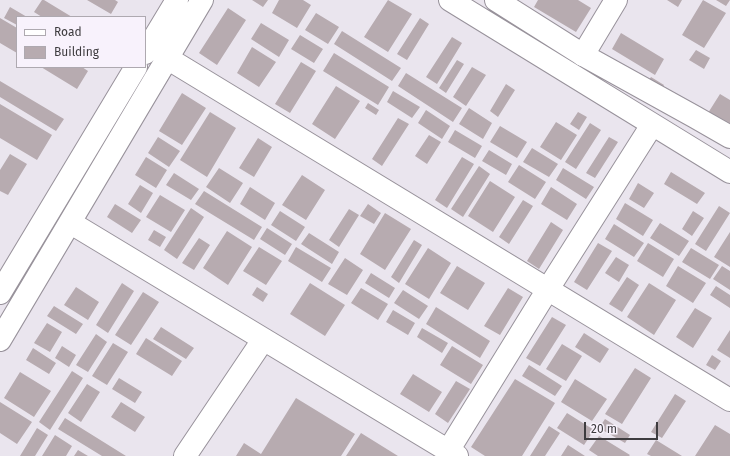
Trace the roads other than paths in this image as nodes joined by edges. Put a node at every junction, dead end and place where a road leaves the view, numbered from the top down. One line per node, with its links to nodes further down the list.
1 (177, 0): 6 (street)
2 (202, 0): 8 (street)
3 (450, 0): 10 (street)
4 (496, 0): 7 (street)
5 (616, 0): 7 (street)
6 (146, 51)
7 (583, 56): 11 (street)
8 (167, 58): 13 (street); 14 (street)
9 (135, 68): 15 (street)
10 (652, 125): 12 (street); 14 (street)
11 (730, 137)
12 (730, 172)
13 (71, 223): 16 (street); 17 (street)
14 (548, 289): 18 (street); 19 (street)
15 (0, 293)
16 (0, 340)
17 (263, 340): 19 (street); 20 (street)
18 (730, 400)
19 (453, 454)
20 (185, 456)

